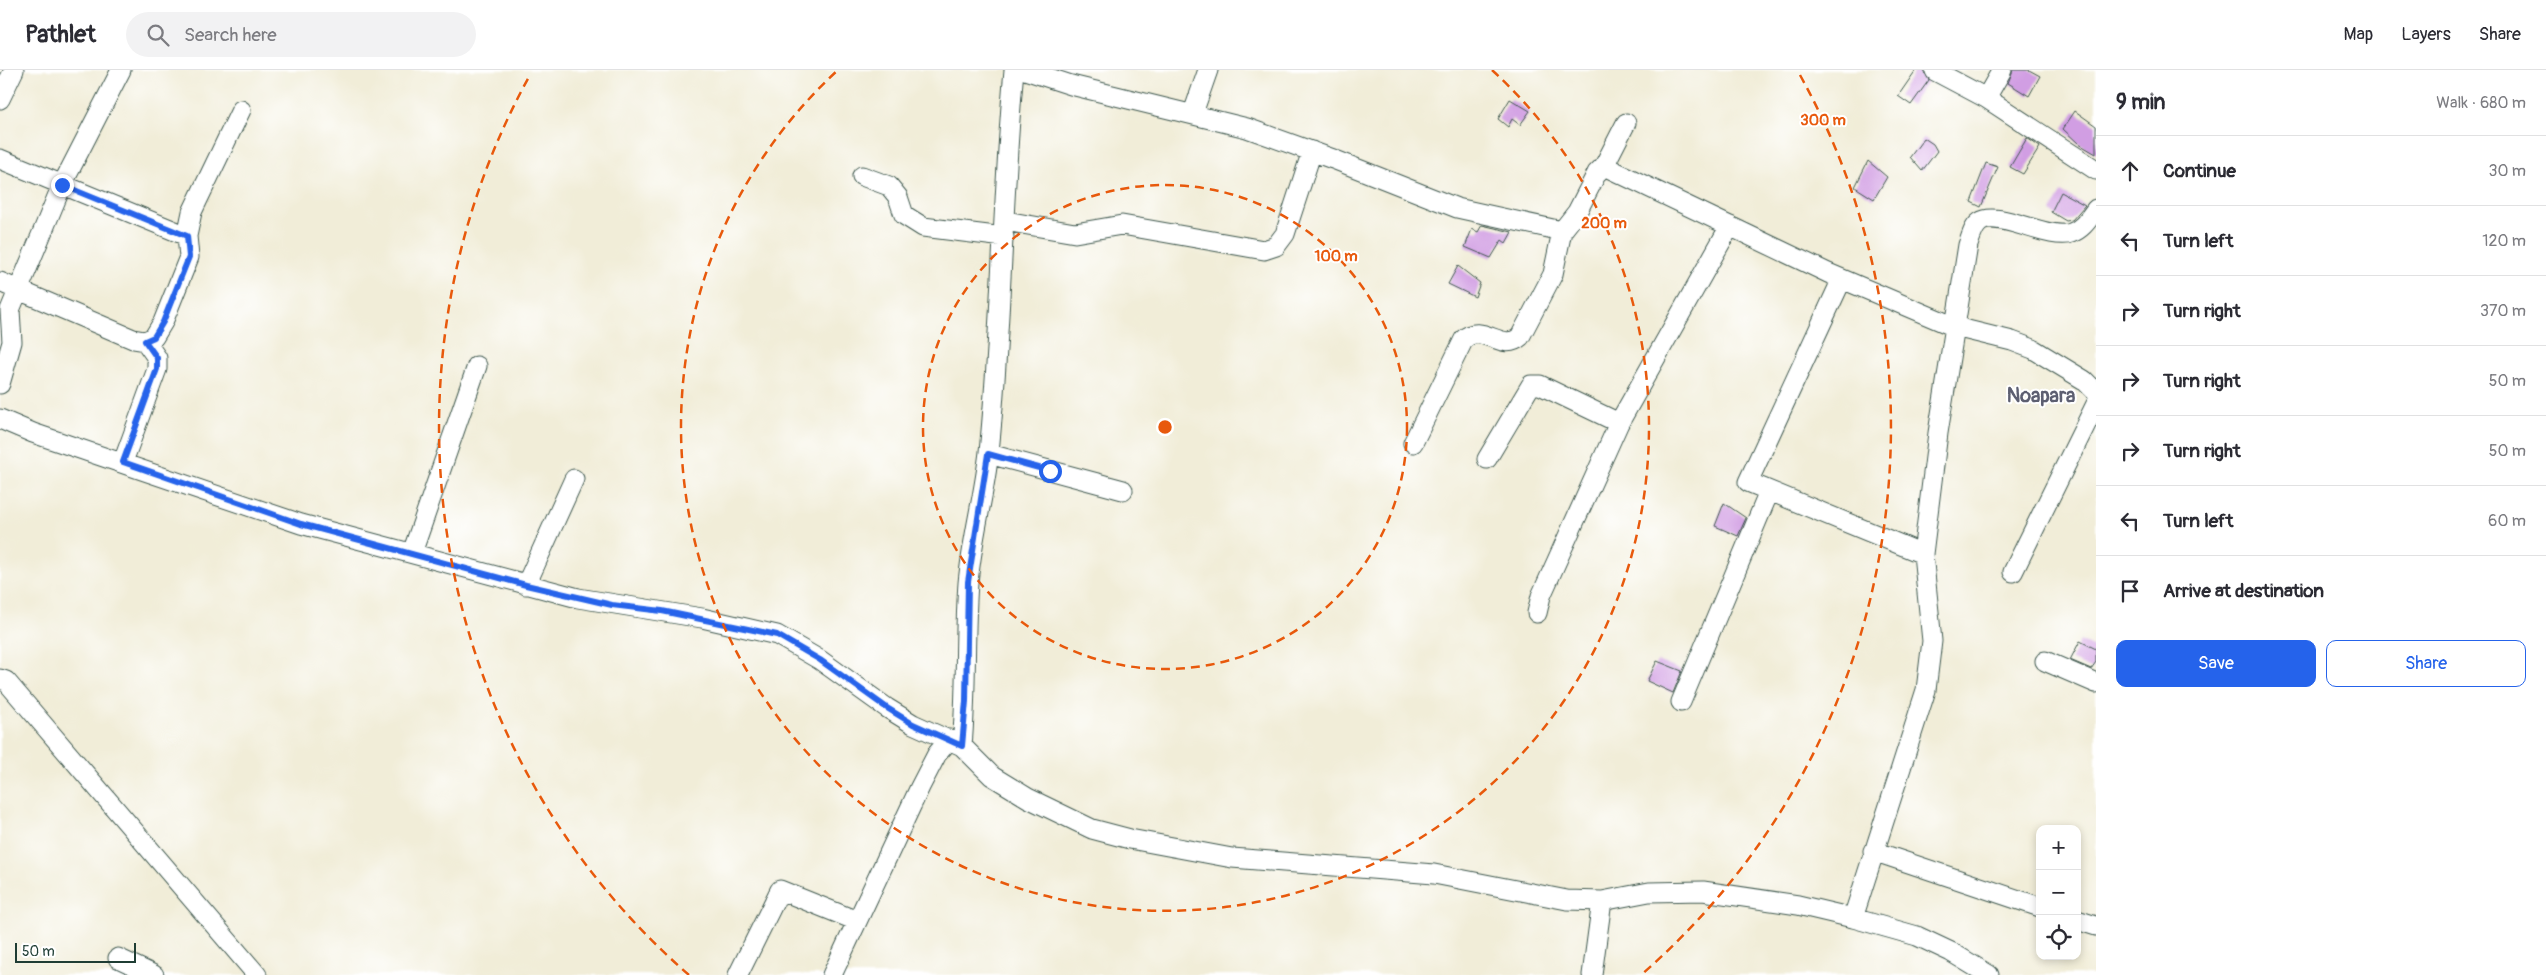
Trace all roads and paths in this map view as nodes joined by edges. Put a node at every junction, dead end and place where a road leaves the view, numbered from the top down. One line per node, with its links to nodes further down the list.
1 (14, 70): 9 (street)
2 (121, 70): 18 (street)
3 (1014, 70): 21 (street)
4 (1025, 70): 11 (street)
5 (1208, 70): 11 (street)
6 (2002, 70): 8 (street)
7 (1936, 71): 8 (street)
8 (1986, 98): 16 (street)
9 (0, 99)
10 (240, 110): 23 (street)
11 (1194, 114): 13 (street)
12 (1626, 123): 15 (street)
13 (1312, 151): 21 (street); 22 (street)
14 (0, 159): 18 (street)
15 (1604, 166): 20 (street); 22 (street)
16 (2096, 170)
17 (862, 176): 21 (street)
18 (62, 185): 23 (street); 26 (street)
19 (2096, 209): 27 (street)
20 (1730, 226): 24 (street); 34 (street)
21 (1005, 229): 36 (street)
22 (1562, 231): 35 (street)
23 (187, 236): 28 (street)
24 (1842, 279): 27 (street); 41 (street)
25 (0, 282): 26 (street)
26 (18, 291): 28 (street); 30 (street)
27 (1955, 327): 31 (street); 43 (street)
28 (145, 341): 38 (street)
29 (477, 366): 42 (street)
30 (0, 384)
31 (2096, 392)
32 (2095, 411): 44 (street)
33 (0, 419): 38 (street)
34 (1620, 424): 37 (street); 46 (street)
35 (1414, 444)
36 (988, 454): 40 (street); 51 (street)
37 (1487, 459)
38 (123, 462): 42 (street)
39 (574, 479): 45 (street)
40 (1123, 490)
41 (1769, 492): 43 (street); 50 (street)
42 (412, 553): 45 (street)
43 (1923, 554): 52 (street)
44 (2013, 572)
45 (526, 585): 51 (street)
46 (1537, 613)
47 (2045, 661): 49 (street)
48 (0, 679): 61 (street)
49 (2096, 683)
50 (1680, 702)
51 (956, 742): 53 (street); 56 (street)
52 (1873, 851): 54 (street); 55 (street)
53 (1602, 901): 55 (street); 64 (street)
54 (2036, 906)
55 (1853, 918): 65 (street)
56 (857, 921): 62 (street); 63 (street)
57 (2081, 921): 58 (street)
58 (2096, 926)
59 (118, 958): 60 (street)
60 (154, 975)
61 (257, 975)
62 (738, 975)
63 (832, 975)
64 (1592, 975)
65 (1989, 975)

